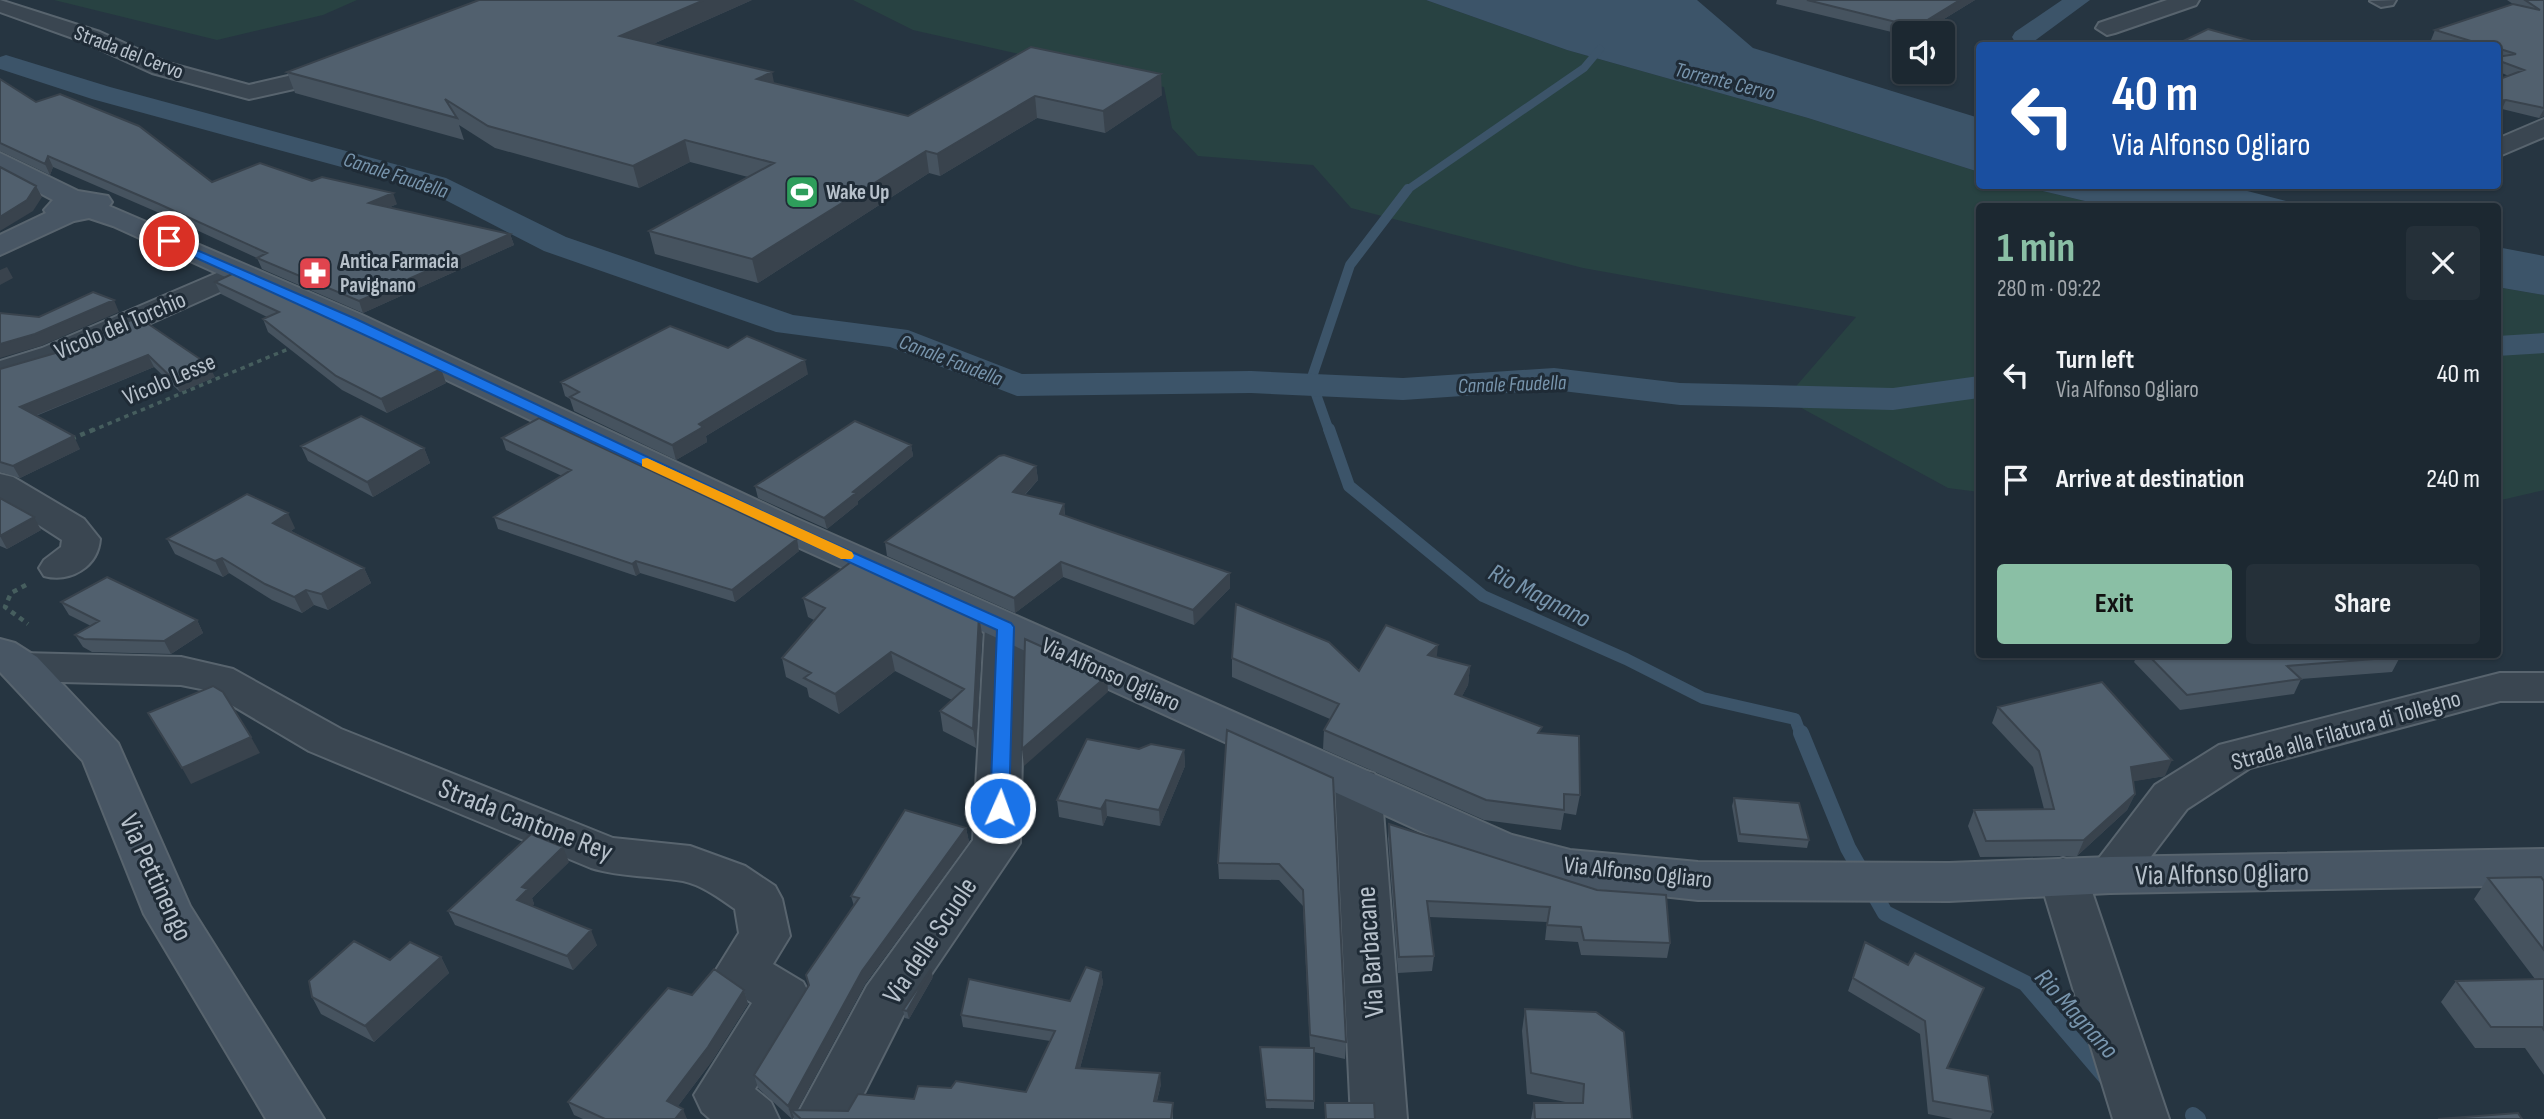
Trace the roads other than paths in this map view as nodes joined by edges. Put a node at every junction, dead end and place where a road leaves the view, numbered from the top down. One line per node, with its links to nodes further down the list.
1 (2188, 0): 3 (street)
2 (0, 5): 4 (street, Strada del Cervo)
3 (2107, 29)
4 (357, 58)
5 (2544, 127): 6 (street)
6 (2501, 147)
7 (0, 161): 8 (main road, Via Alfonso Ogliaro)
8 (77, 208): 9 (main road); 10 (main road, Via Alfonso Ogliaro)
9 (0, 246)
10 (238, 273): 11 (street, Vicolo del Torchio); 14 (main road, Via Alfonso Ogliaro)
11 (0, 371)
12 (0, 485): 13 (street)
13 (58, 568)
14 (1005, 627): 17 (main road, Via Alfonso Ogliaro); 22 (street, Via delle Scuole)
15 (11, 660): 20 (main road, Via Pettinengo); 21 (street, Strada Cantone Rey)
16 (2544, 687): 19 (street, Strada alla Filatura di Tollegno)
17 (1358, 785): 19 (main road, Via Alfonso Ogliaro); 23 (street, Via Barbacane)
18 (2544, 867): 19 (main road, Via Alfonso Ogliaro)
19 (2086, 876): 24 (street)
20 (296, 1119)
21 (751, 1119)
22 (823, 1119)
23 (1379, 1119)
24 (2141, 1119)

